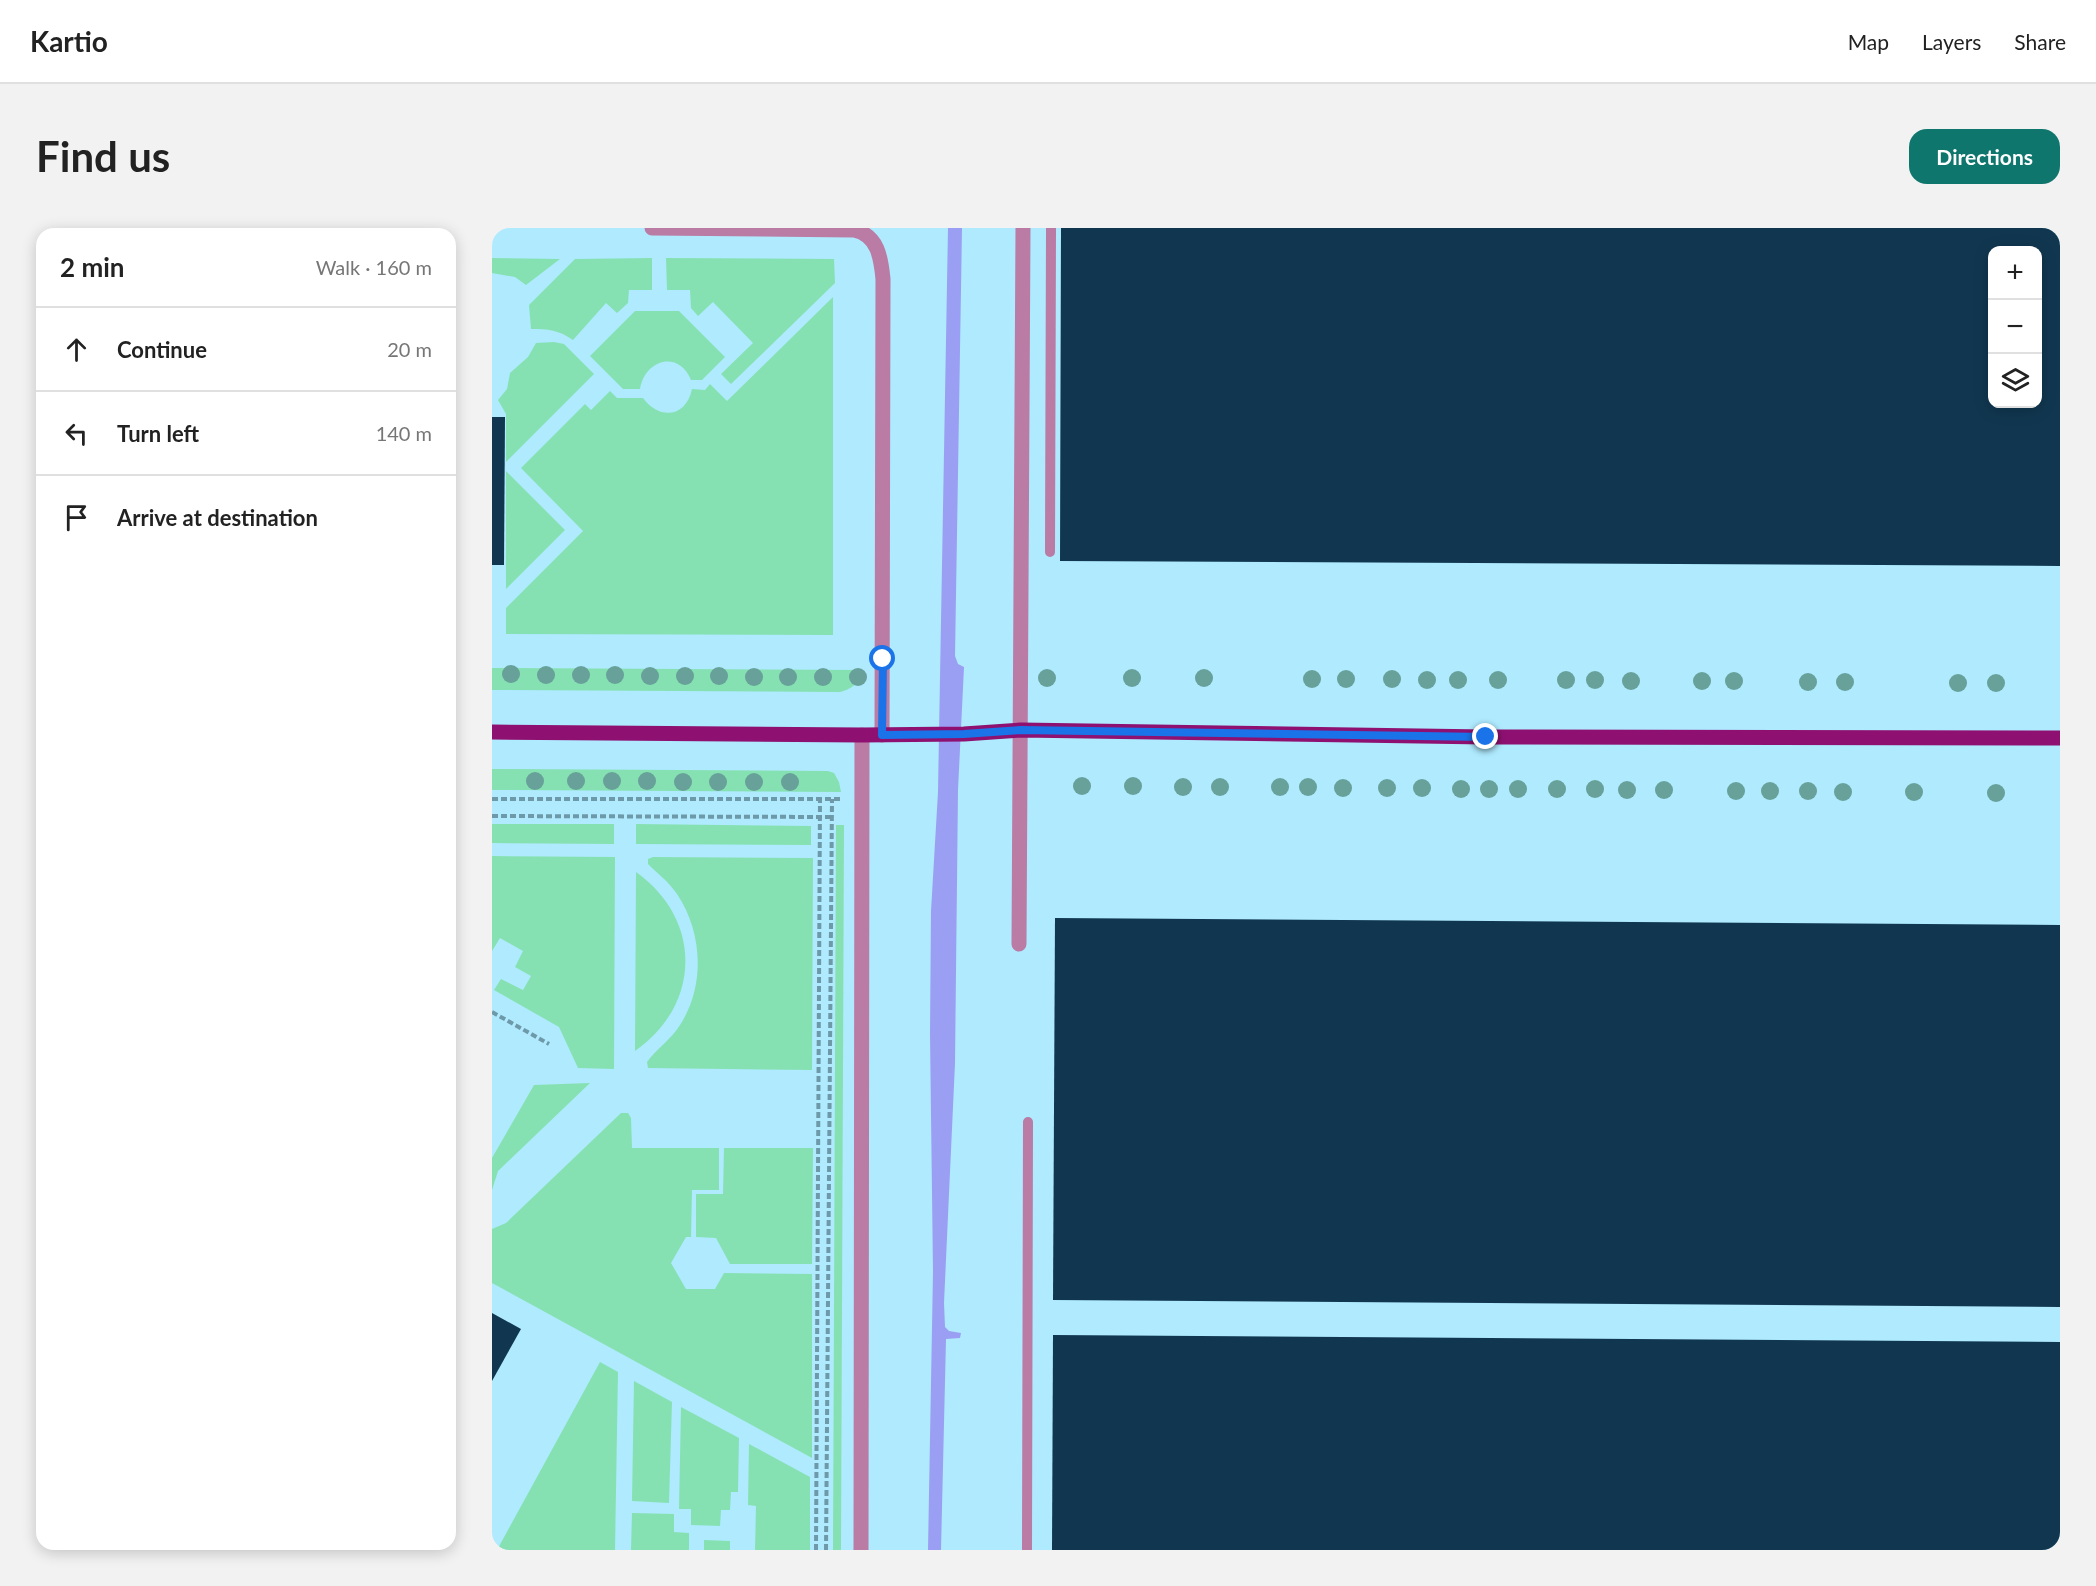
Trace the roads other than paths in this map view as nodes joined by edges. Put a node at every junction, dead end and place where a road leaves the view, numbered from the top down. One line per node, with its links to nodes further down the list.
1 (652, 228): 8 (street)
2 (1023, 228): 5 (street)
3 (1051, 228): 4 (lane)
4 (1050, 552)
5 (1021, 730): 8 (main road); 9 (main road); 10 (street)
6 (492, 732): 7 (main road)
7 (862, 735): 8 (main road); 12 (street)
8 (882, 735)
9 (2060, 738)
10 (1019, 944)
11 (1028, 1122): 13 (lane)
12 (861, 1550)
13 (1027, 1550)

